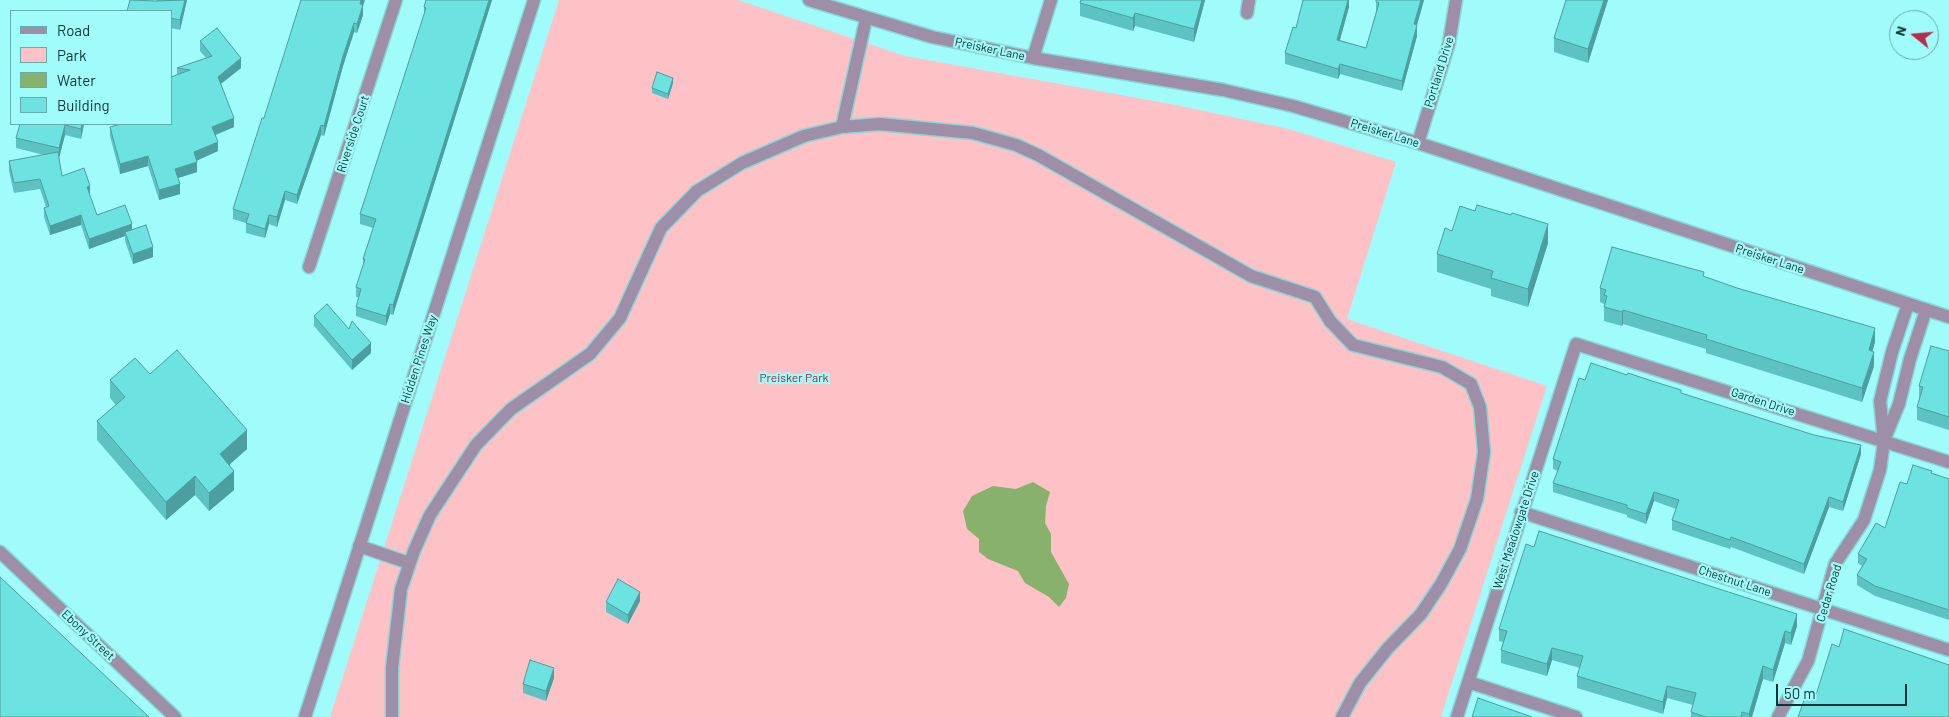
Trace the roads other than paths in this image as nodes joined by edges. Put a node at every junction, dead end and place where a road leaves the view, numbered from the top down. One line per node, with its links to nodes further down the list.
1 (396, 0): 10 (street, Riverside Court)
2 (534, 0): 18 (street, Hidden Pines Way)
3 (809, 0): 6 (street, Preisker Lane)
4 (1051, 0): 7 (street)
5 (1456, 0): 9 (street, Portland Drive)
6 (866, 19): 7 (street, Preisker Lane); 8 (street)
7 (1033, 58): 9 (street, Preisker Lane)
8 (842, 127): 20 (street); 27 (street)
9 (1418, 143): 11 (street, Preisker Lane)
10 (309, 267)
11 (1908, 304): 12 (street, Preisker Lane); 15 (street, Cedar Road)
12 (1926, 310): 13 (street, Preisker Lane); 15 (street, Cedar Road)
13 (1949, 317)
14 (1576, 344): 15 (street, Garden Drive); 17 (street, West Meadowgate Drive)
15 (1884, 441): 16 (street, Garden Drive); 21 (street, Cedar Road)
16 (1949, 462)
17 (1521, 512): 21 (street, Chestnut Lane); 23 (street, West Meadowgate Drive)
18 (359, 546): 20 (street); 25 (street, Hidden Pines Way)
19 (0, 552): 24 (street, Ebony Street)
20 (409, 564): 26 (street)
21 (1824, 610): 22 (street, Chestnut Lane); 30 (street, Cedar Road)
22 (1949, 650)
23 (1468, 682): 28 (street, West Meadowgate Drive); 29 (street)
24 (175, 717)
25 (304, 717)
26 (392, 717)
27 (1342, 717)
28 (1457, 717)
29 (1576, 717)
30 (1778, 717)

